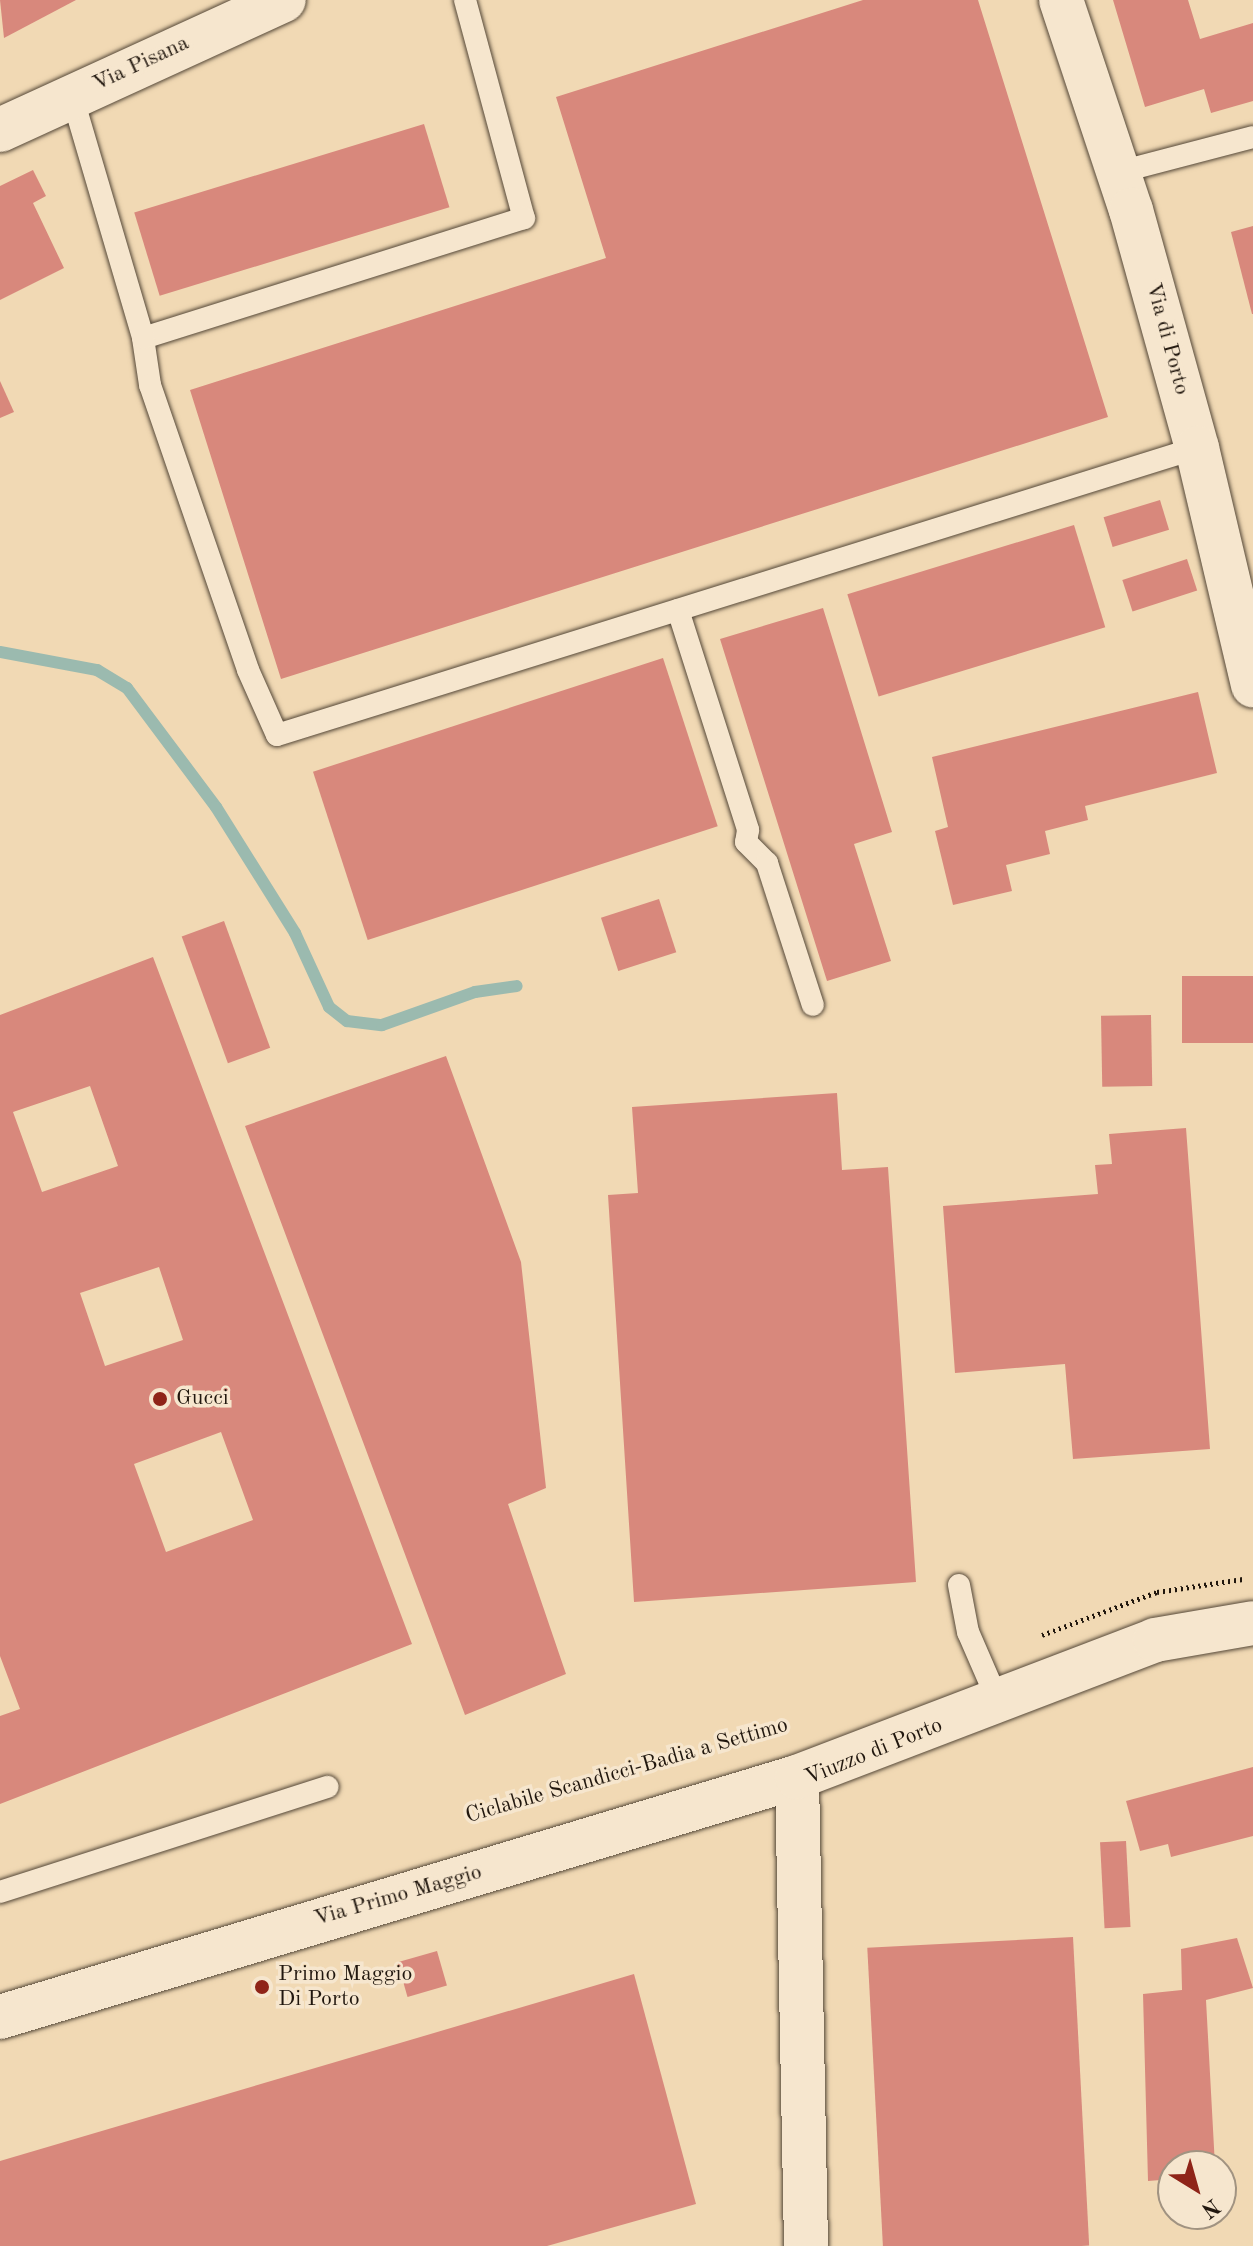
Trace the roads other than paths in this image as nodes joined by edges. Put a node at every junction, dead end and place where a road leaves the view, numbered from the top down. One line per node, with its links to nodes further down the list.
1 (284, 0): 4 (street, Via Pisana)
2 (465, 0): 8 (lane)
3 (1061, 0): 7 (street, Via di Porto)
4 (72, 96): 5 (street, Via Pisana); 8 (lane)
5 (0, 130)
6 (1253, 137): 7 (lane)
7 (1119, 172): 9 (street, Via di Porto)
8 (143, 338): 10 (lane)
9 (1197, 448): 10 (lane); 11 (street, Via di Porto)
10 (678, 610): 12 (lane)
11 (1253, 685)
12 (813, 1005)
13 (959, 1585): 15 (lane)
14 (1253, 1623): 15 (street, Viuzzo di Porto)
15 (990, 1684): 16 (street, Viuzzo di Porto)
16 (797, 1777): 19 (street, Via Primo Maggio); 20 (street, Viuzzo di Porto)
17 (328, 1787): 18 (lane)
18 (0, 1892)
19 (0, 2017)
20 (806, 2246)

